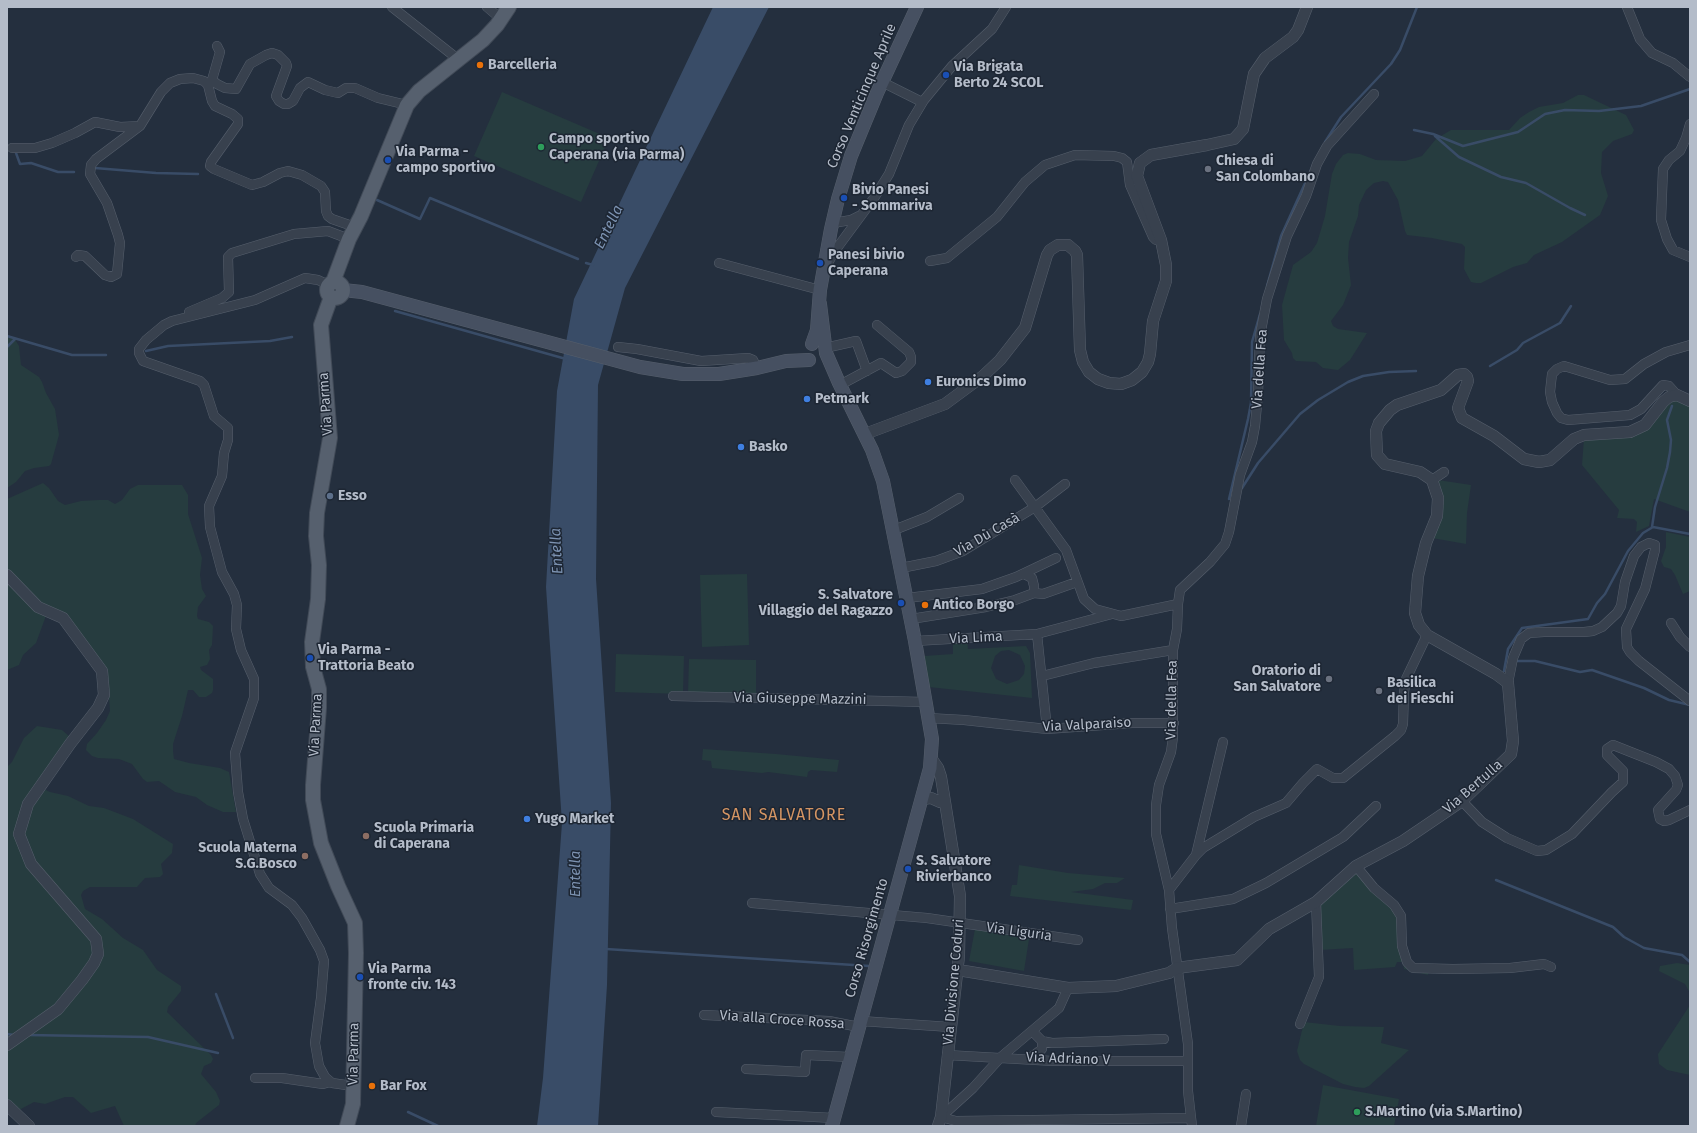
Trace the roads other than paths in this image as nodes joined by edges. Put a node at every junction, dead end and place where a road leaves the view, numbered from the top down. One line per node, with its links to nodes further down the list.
1 (392, 7): 10 (street)
2 (487, 7): 8 (street)
3 (509, 7): 8 (main road, Via Parma)
4 (917, 7): 12 (main road, Corso Venticinque Aprile)
5 (1006, 7): 14 (street)
6 (1307, 7): 23 (street)
7 (1627, 7): 11 (street)
8 (501, 19): 10 (main road, Via Parma)
9 (216, 46): 15 (street)
10 (459, 60): 15 (main road, Via Parma)
11 (1690, 77)
12 (882, 82): 14 (street); 20 (main road, Corso Venticinque Aprile)
13 (1374, 94): 56 (street, Via della Fea)
14 (922, 102): 19 (street)
15 (408, 106): 21 (main road, Via Parma)
16 (1690, 124): 25 (street)
17 (140, 126): 18 (street); 21 (street); 24 (street)
18 (12, 148)
19 (862, 214): 20 (street); 22 (street)
20 (832, 226): 22 (street); 28 (main road, Corso Venticinque Aprile)
21 (352, 233): 29 (main road, Via Parma); 31 (street)
22 (846, 234): 28 (street)
23 (1162, 240): 26 (street); 41 (street)
24 (76, 257)
25 (1690, 257)
26 (930, 261)
27 (719, 263): 30 (street)
28 (822, 273): 30 (main road, Corso Venticinque Aprile)
29 (334, 288): 31 (street); 36 (main road); 111 (main road, Via Parma)
30 (820, 290): 35 (main road, Corso Venticinque Aprile)
31 (178, 319): 110 (street)
32 (877, 325): 37 (street)
33 (1690, 345): 39 (street)
34 (618, 347): 36 (street)
35 (816, 353): 36 (main road); 37 (street); 38 (main road, Corso Venticinque Aprile)
36 (756, 368)
37 (867, 371): 38 (street)
38 (839, 384): 41 (main road, Corso Venticinque Aprile)
39 (1677, 395): 40 (street); 44 (street)
40 (1690, 400)
41 (865, 434): 48 (main road, Corso Venticinque Aprile)
42 (1444, 472): 44 (street)
43 (1015, 480): 47 (street)
44 (1432, 480): 61 (street)
45 (1065, 484): 47 (street, Via Dù Casà)
46 (959, 498): 48 (street)
47 (1035, 507): 50 (street, Via Dù Casà); 53 (street)
48 (894, 530): 50 (main road, Corso Risorgimento)
49 (1056, 558): 51 (street)
50 (901, 568): 55 (main road, Corso Risorgimento)
51 (1024, 574): 54 (street); 55 (street)
52 (7, 575): 102 (street)
53 (1077, 582): 54 (street); 57 (street)
54 (1034, 593): 58 (street)
55 (907, 598): 58 (main road, Corso Risorgimento)
56 (1178, 604): 57 (street); 64 (street, Via della Fea)
57 (1112, 614): 60 (street, Via Lima)
58 (911, 619): 62 (main road, Corso Risorgimento)
59 (1671, 623): 63 (street)
60 (1037, 634): 62 (street, Via Lima); 65 (street)
61 (1427, 635): 66 (street); 82 (street)
62 (916, 642): 69 (main road, Corso Risorgimento)
63 (1690, 647)
64 (1173, 650): 65 (street, Via della Fea); 71 (street, Via della Fea)
65 (1042, 676): 72 (street)
66 (1508, 683): 68 (street); 77 (street, Via Bertulla)
67 (673, 696): 69 (street, Via Giuseppe Mazzini)
68 (1690, 701)
69 (926, 702): 70 (main road, Corso Risorgimento)
70 (928, 718): 72 (street, Via Valparaiso); 74 (main road, Corso Risorgimento)
71 (1174, 723): 72 (street, Via Valparaiso); 84 (street, Via della Fea)
72 (1047, 729)
73 (1223, 742): 82 (street)
74 (931, 758): 75 (main road, Corso Risorgimento); 81 (street, Via Divisione Coduri)
75 (928, 774): 76 (main road, Corso Risorgimento); 78 (street, Via Divisione Coduri)
76 (922, 799): 78 (street); 88 (main road, Corso Risorgimento)
77 (1462, 801): 80 (street); 83 (street, Via Bertulla)
78 (940, 802): 81 (street, Via Divisione Coduri)
79 (1376, 806): 87 (street)
80 (1690, 810)
81 (946, 814): 89 (street, Via Divisione Coduri)
82 (1196, 855): 84 (street)
83 (1356, 866): 85 (street, Via Bertulla); 91 (street)
84 (1169, 890): 87 (street, Via della Fea)
85 (1316, 902): 92 (street, Via Bertulla); 97 (street)
86 (752, 903): 88 (street, Via Liguria)
87 (1170, 909): 92 (street, Via della Fea)
88 (890, 915): 89 (street, Via Liguria); 96 (main road, Corso Risorgimento)
89 (961, 923): 90 (street, Via Liguria); 93 (street, Via Divisione Coduri)
90 (1078, 940)
91 (1551, 967)
92 (1177, 968): 94 (street, Via Bertulla); 107 (street, Via della Fea)
93 (958, 970): 94 (street, Via Bertulla); 98 (street, Via Divisione Coduri)
94 (1068, 988): 99 (street)
95 (704, 1015): 96 (street, Via alla Croce Rossa)
96 (860, 1024): 98 (street, Via alla Croce Rossa); 104 (main road, Corso Risorgimento)
97 (1300, 1024)
98 (950, 1028): 103 (street, Via Divisione Coduri)
99 (1032, 1031): 101 (street); 105 (street)
100 (1164, 1039): 101 (street)
101 (1042, 1041): 106 (street)
102 (7, 1045)
103 (947, 1055): 105 (street, Via Adriano V); 116 (street, Via Divisione Coduri)
104 (850, 1057): 108 (street); 115 (main road, Corso Risorgimento)
105 (1001, 1057): 106 (street, Via Adriano V); 116 (street)
106 (1028, 1059): 107 (street, Via Adriano V)
107 (1188, 1061): 117 (street, Via della Fea)
108 (746, 1069)
109 (255, 1078): 110 (street)
110 (330, 1082): 111 (street)
111 (353, 1086): 119 (main road, Via Parma)
112 (1246, 1094): 120 (street)
113 (7, 1105): 118 (street)
114 (716, 1112): 115 (street)
115 (833, 1122)
116 (939, 1122): 117 (street)
117 (1192, 1122)
118 (29, 1126)
119 (347, 1126)
120 (1241, 1126)

